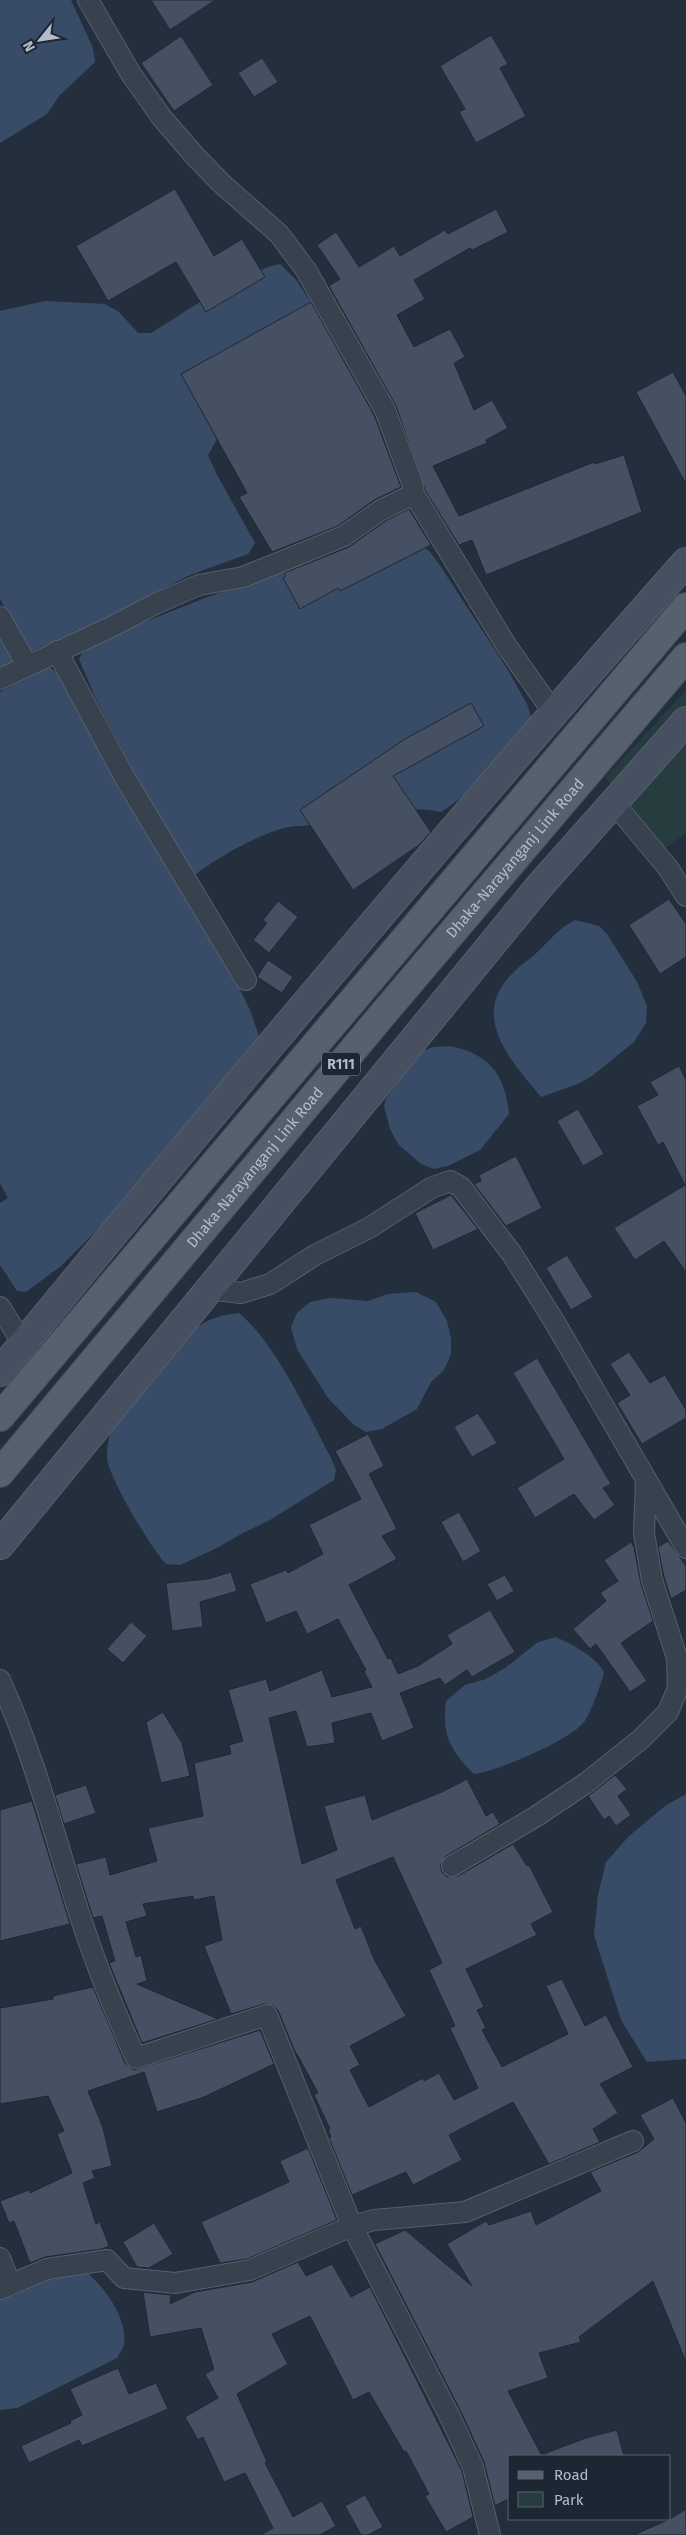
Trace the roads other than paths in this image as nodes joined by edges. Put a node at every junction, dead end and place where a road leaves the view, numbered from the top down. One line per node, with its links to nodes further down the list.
1 (88, 0): 2 (street)
2 (414, 494): 6 (street); 10 (street)
3 (686, 562): 10 (street)
4 (686, 607): 19 (main road, R111)
5 (0, 617): 8 (street)
6 (57, 651): 8 (street); 14 (street)
7 (686, 657): 20 (main road, Dhaka-Narayanganj Link Road / R111)
8 (27, 665): 9 (street)
9 (0, 679)
10 (554, 712): 17 (street)
11 (686, 721): 12 (street)
12 (614, 803): 13 (street); 15 (street)
13 (686, 896)
14 (246, 980)
15 (208, 1289): 21 (street); 22 (street)
16 (0, 1306): 17 (street)
17 (23, 1344): 18 (street)
18 (0, 1372)
19 (0, 1416)
20 (0, 1473)
21 (646, 1480): 23 (street); 25 (street)
22 (0, 1544)
23 (686, 1548)
24 (0, 1680): 27 (street)
25 (452, 1866)
26 (633, 2141): 27 (street)
27 (352, 2226): 29 (street); 30 (street)
28 (0, 2258): 29 (street)
29 (5, 2287)
30 (490, 2535)

